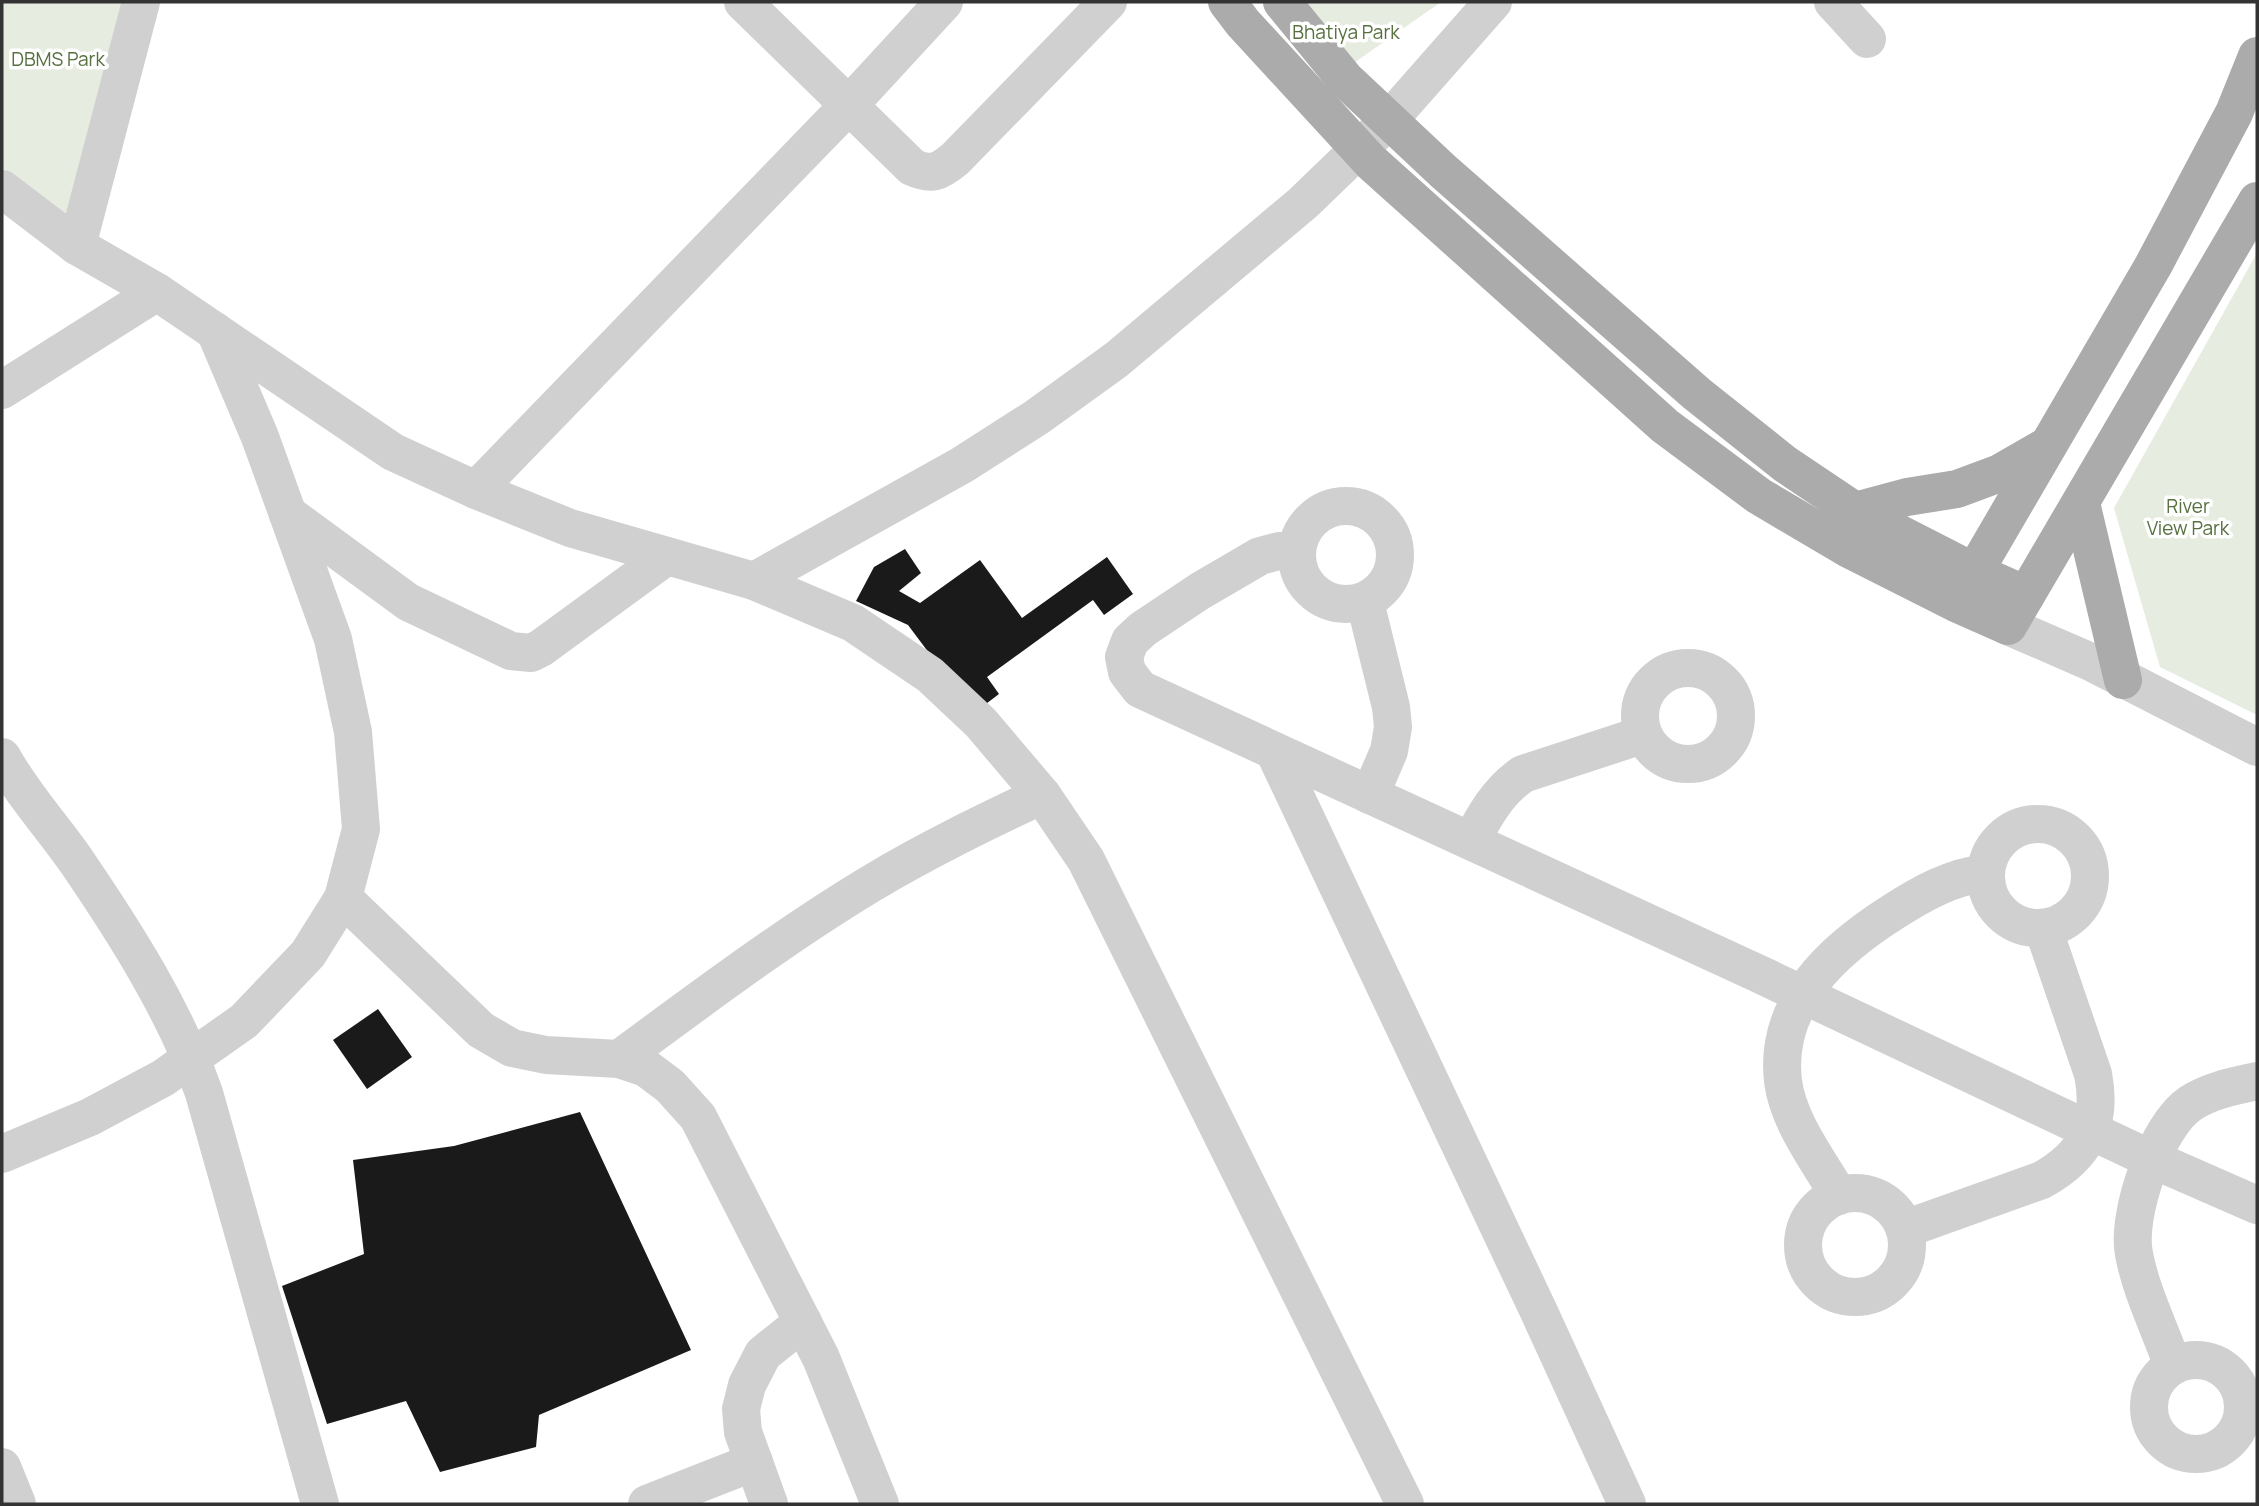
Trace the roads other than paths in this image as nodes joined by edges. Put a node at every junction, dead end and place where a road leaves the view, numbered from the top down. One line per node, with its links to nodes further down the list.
1 (141, 2): 16 (street)
2 (743, 2): 11 (street)
3 (944, 2): 11 (street)
4 (1108, 2): 11 (street)
5 (1227, 2): 13 (main road)
6 (1282, 2): 12 (main road)
7 (1493, 2): 12 (street)
8 (1833, 2): 9 (street)
9 (1867, 38)
10 (2257, 56): 20 (main road)
11 (849, 105): 21 (street)
12 (1389, 120): 13 (street); 23 (main road)
13 (1359, 149): 27 (street); 28 (main road)
14 (2, 189): 16 (street)
15 (2257, 201): 22 (main road)
16 (77, 246): 17 (street)
17 (157, 292): 18 (street); 19 (street)
18 (215, 331): 21 (street); 24 (street)
19 (2, 390)
20 (2048, 445): 23 (main road); 28 (main road)
21 (476, 490): 26 (street)
22 (2081, 503): 30 (main road); 31 (main road)
23 (1856, 511): 28 (main road)
24 (288, 514): 26 (street); 40 (street)
25 (1296, 552): 29 (street); 29 (street); 34 (street)
26 (667, 556): 27 (street)
27 (754, 581): 36 (street)
28 (1965, 587): 30 (main road)
29 (1365, 601): 37 (street)
30 (2017, 610): 31 (street)
31 (2107, 671): 33 (street)
32 (1642, 735): 38 (street)
33 (2257, 747)
34 (1274, 751): 37 (street); 63 (street)
35 (6, 773): 43 (street)
36 (1042, 795): 44 (street); 62 (street)
37 (1370, 795): 38 (street)
38 (1471, 841): 42 (street)
39 (1985, 873): 41 (street); 41 (street); 42 (street)
40 (343, 898): 43 (street); 44 (street)
41 (2043, 928): 46 (street)
42 (1803, 994): 46 (street); 49 (street)
43 (192, 1059): 47 (street); 58 (street)
44 (619, 1059): 52 (street)
45 (2257, 1080): 48 (street)
46 (2091, 1130): 48 (street); 51 (street)
47 (2, 1154)
48 (2152, 1160): 50 (street); 53 (street)
49 (1839, 1196): 51 (street); 51 (street)
50 (2257, 1205)
51 (1905, 1229)
52 (803, 1322): 55 (street); 61 (street)
53 (2174, 1366): 54 (street); 54 (street)
54 (2248, 1384)
55 (754, 1462): 59 (street); 60 (street)
56 (2, 1467): 57 (street)
57 (17, 1504)
58 (320, 1504)
59 (647, 1504)
60 (768, 1504)
61 (880, 1504)
62 (1405, 1504)
63 (1627, 1504)

